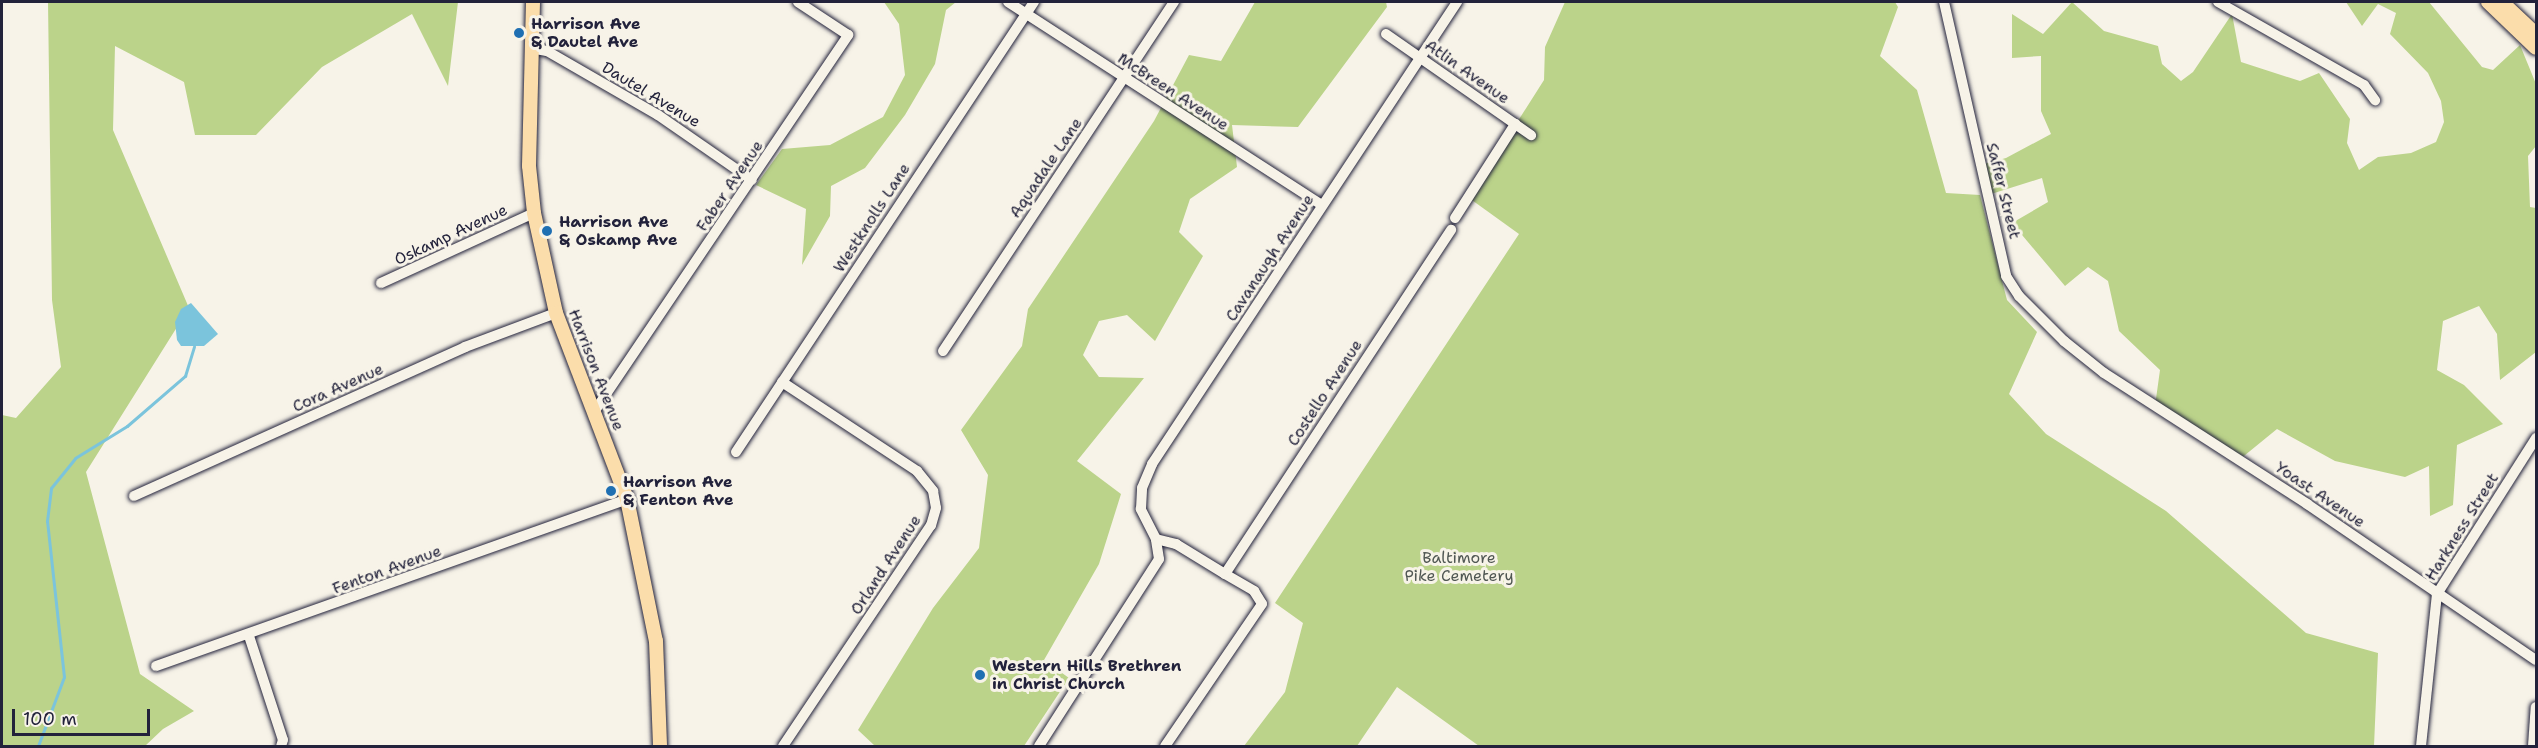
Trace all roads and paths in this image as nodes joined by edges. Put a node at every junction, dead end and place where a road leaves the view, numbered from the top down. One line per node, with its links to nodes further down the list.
1 (533, 2): 14 (main road, Harrison Avenue)
2 (798, 2): 21 (street, Faber Avenue)
3 (1008, 2): 11 (street, McBreen Avenue)
4 (1034, 2): 11 (street, Westknolls Lane)
5 (1174, 2): 17 (street, Aquadale Lane)
6 (1457, 2): 16 (street, Cavanaugh Avenue)
7 (1944, 2): 29 (street, Saffer Street)
8 (2218, 2): 18 (street)
9 (2488, 2): 15 (main road)
10 (2502, 2): 13 (main road)
11 (1026, 13): 17 (street, McBreen Avenue); 30 (street, Westknolls Lane)
12 (1386, 34): 16 (street, Atlin Avenue)
13 (2536, 34)
14 (530, 48): 21 (street, Dautel Avenue); 23 (main road, Harrison Avenue)
15 (2536, 48)
16 (1420, 57): 19 (street, Atlin Avenue); 22 (street, Cavanaugh Avenue)
17 (1124, 78): 22 (street, McBreen Avenue); 28 (street, Aquadale Lane)
18 (2375, 100)
19 (1515, 124): 20 (street, Atlin Avenue); 24 (street)
20 (1531, 135)
21 (752, 180): 31 (street, Faber Avenue)
22 (1322, 205): 36 (street, Cavanaugh Avenue)
23 (534, 213): 26 (street, Oskamp Avenue); 27 (main road, Harrison Avenue)
24 (1455, 218)
25 (1451, 230): 37 (street, Costello Avenue)
26 (381, 283)
27 (556, 313): 31 (main road, Harrison Avenue); 34 (street, Cora Avenue)
28 (943, 351)
29 (2085, 358): 38 (street, Yoast Avenue)
30 (782, 382): 33 (street, Westknolls Lane); 45 (street, Orland Avenue)
31 (594, 412): 35 (main road, Harrison Avenue)
32 (2536, 438): 38 (street, Harkness Street)
33 (736, 452)
34 (134, 496)
35 (627, 499): 39 (street, Fenton Avenue); 44 (main road, Harrison Avenue)
36 (1156, 539): 37 (street); 46 (street)
37 (1225, 574): 47 (street)
38 (2437, 594): 40 (street, Yoast Avenue); 48 (street, Harkness Street)
39 (249, 636): 41 (street, Fenton Avenue); 43 (street)
40 (2536, 660)
41 (156, 666)
42 (2536, 707): 49 (street)
43 (282, 743)
44 (660, 747)
45 (783, 747)
46 (1039, 747)
47 (1165, 747)
48 (2421, 747)
49 (2533, 747)

